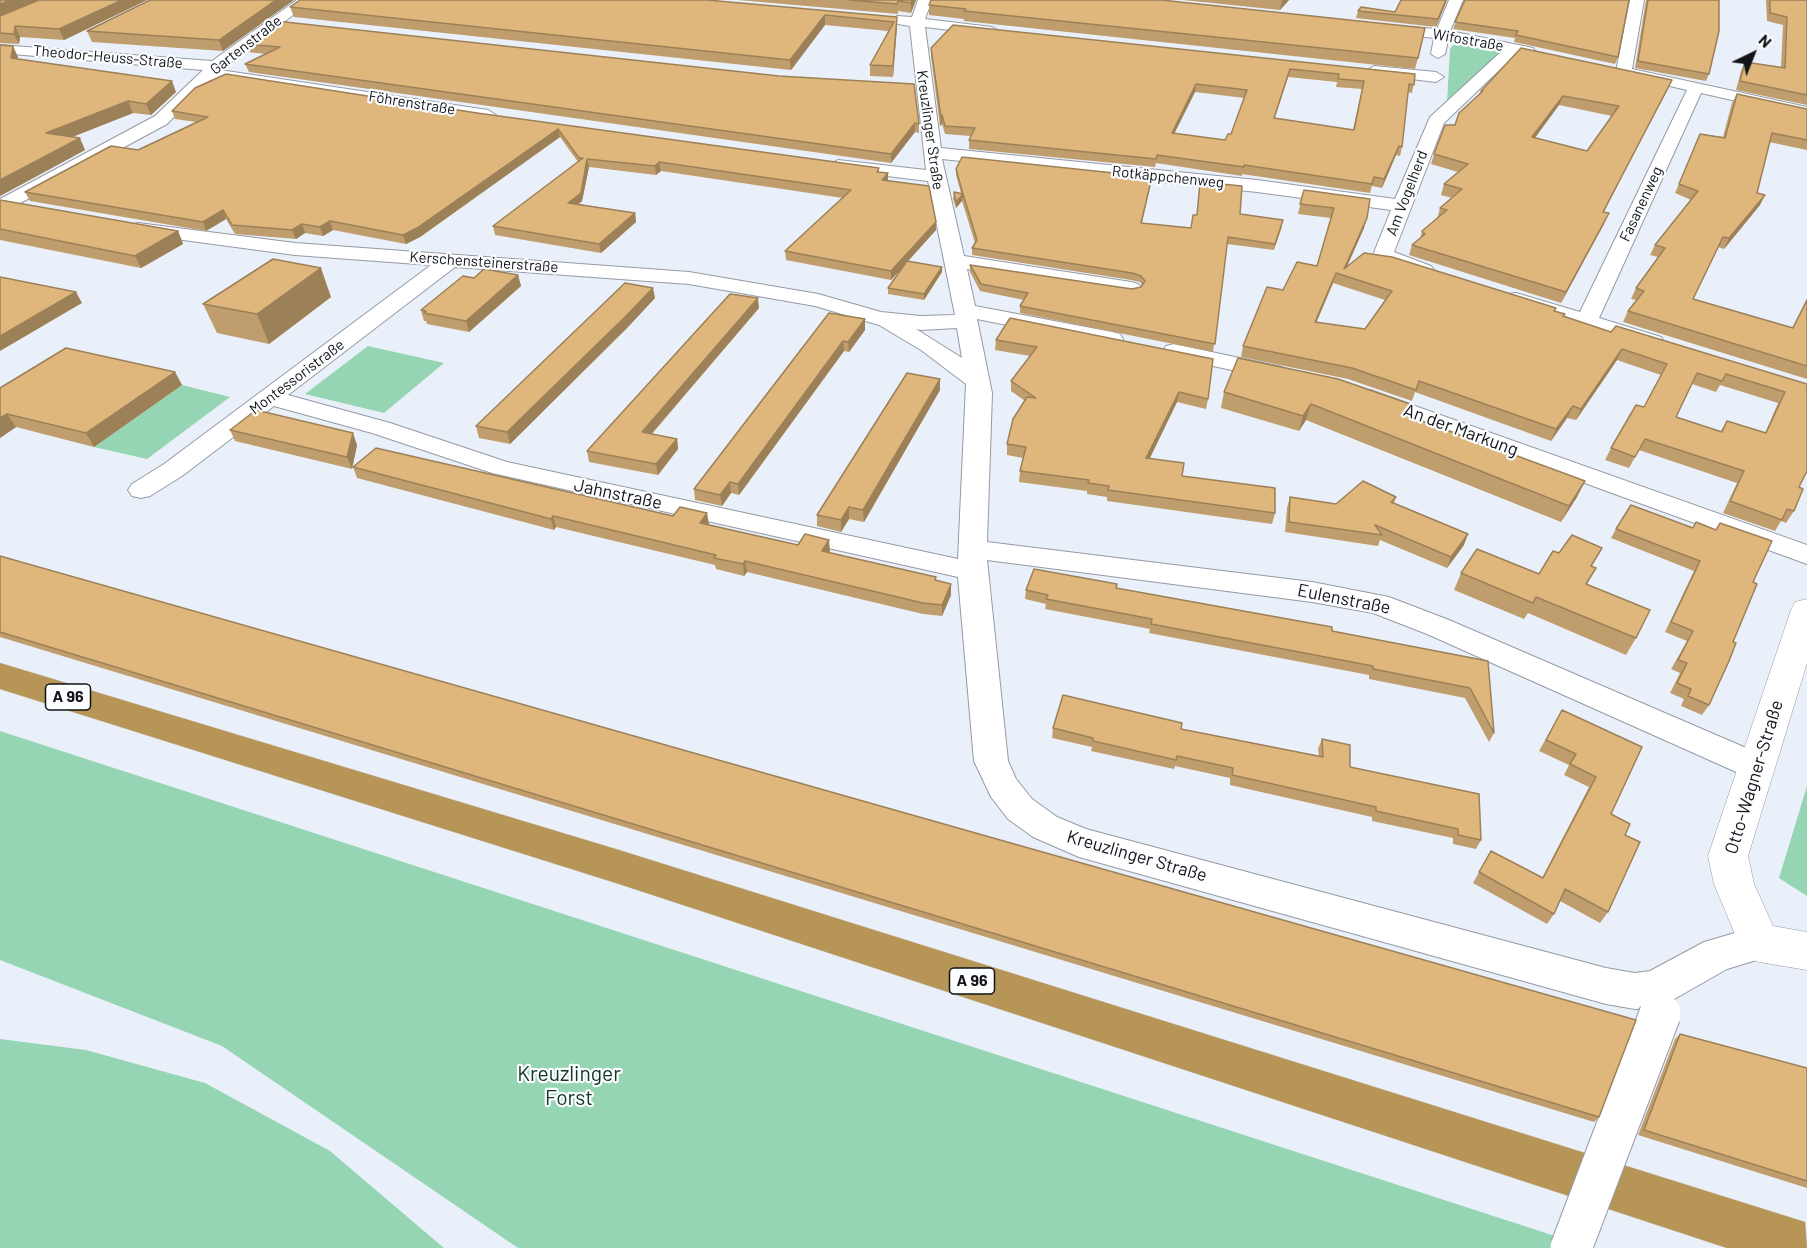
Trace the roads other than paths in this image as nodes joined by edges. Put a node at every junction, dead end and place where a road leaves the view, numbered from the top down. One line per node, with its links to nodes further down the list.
1 (306, 0): 6 (street, Gartenstraße)
2 (925, 0): 7 (street, Kreuzlinger Straße)
3 (1456, 0): 11 (street)
4 (1637, 0): 20 (street)
5 (881, 18): 7 (street)
6 (274, 22): 8 (street); 18 (street, Gartenstraße)
7 (917, 22): 10 (street); 26 (street, Kreuzlinger Straße)
8 (295, 24)
9 (1368, 26): 11 (street, Wifostraße)
10 (1007, 33)
11 (1442, 34): 13 (street, Wifostraße); 21 (street)
12 (82, 39): 15 (street)
13 (1514, 48): 16 (street, Wifostraße); 23 (street)
14 (0, 49): 15 (street, Theodor-Heuss-Straße)
15 (53, 53): 18 (street, Theodor-Heuss-Straße)
16 (1544, 55)
17 (1604, 67): 20 (street)
18 (211, 70): 25 (street, Föhrenstraße); 29 (street, Gartenstraße)
19 (1361, 70): 21 (street)
20 (1624, 71): 22 (street)
21 (1436, 77): 23 (street)
22 (1696, 87): 24 (street); 40 (street, Fasanenweg)
23 (1435, 107): 30 (street, Am Vogelherd)
24 (1807, 112)
25 (506, 118)
26 (934, 153): 28 (street, Kreuzlinger Straße); 30 (street, Rotkäppchenweg)
27 (821, 163): 28 (street)
28 (936, 177): 34 (street, Kreuzlinger Straße)
29 (2, 203): 31 (street)
30 (1402, 206): 35 (street, Am Vogelherd)
31 (32, 210)
32 (117, 226): 33 (street, Kerschensteinerstraße)
33 (451, 260): 39 (street, Kerschensteinerstraße); 45 (street, Montessoristraße)
34 (955, 261): 36 (street); 38 (street, Kreuzlinger Straße)
35 (1444, 277)
36 (1131, 288)
37 (1493, 292): 40 (street)
38 (966, 316): 39 (street, Kerschensteinerstraße); 42 (street); 43 (street, Kreuzlinger Straße)
39 (879, 318): 43 (street)
40 (1587, 321): 41 (street)
41 (1673, 348)
42 (1294, 376)
43 (978, 381): 48 (street, Kreuzlinger Straße)
44 (1351, 390): 47 (street, An der Markung)
45 (270, 397): 46 (street, Montessoristraße); 48 (street, Jahnstraße)
46 (141, 490)
47 (1807, 555)
48 (973, 560): 51 (street, Eulenstraße); 54 (street, Kreuzlinger Straße)
49 (1807, 610): 51 (street, Otto-Wagner-Straße)
50 (0, 676): 56 (highway, A 96)
51 (1755, 766): 52 (street, Otto-Wagner-Straße)
52 (1760, 943): 53 (street); 54 (street)
53 (1807, 951)
54 (1658, 1002): 55 (street, bridge)
55 (1571, 1248)
56 (1805, 1248)

